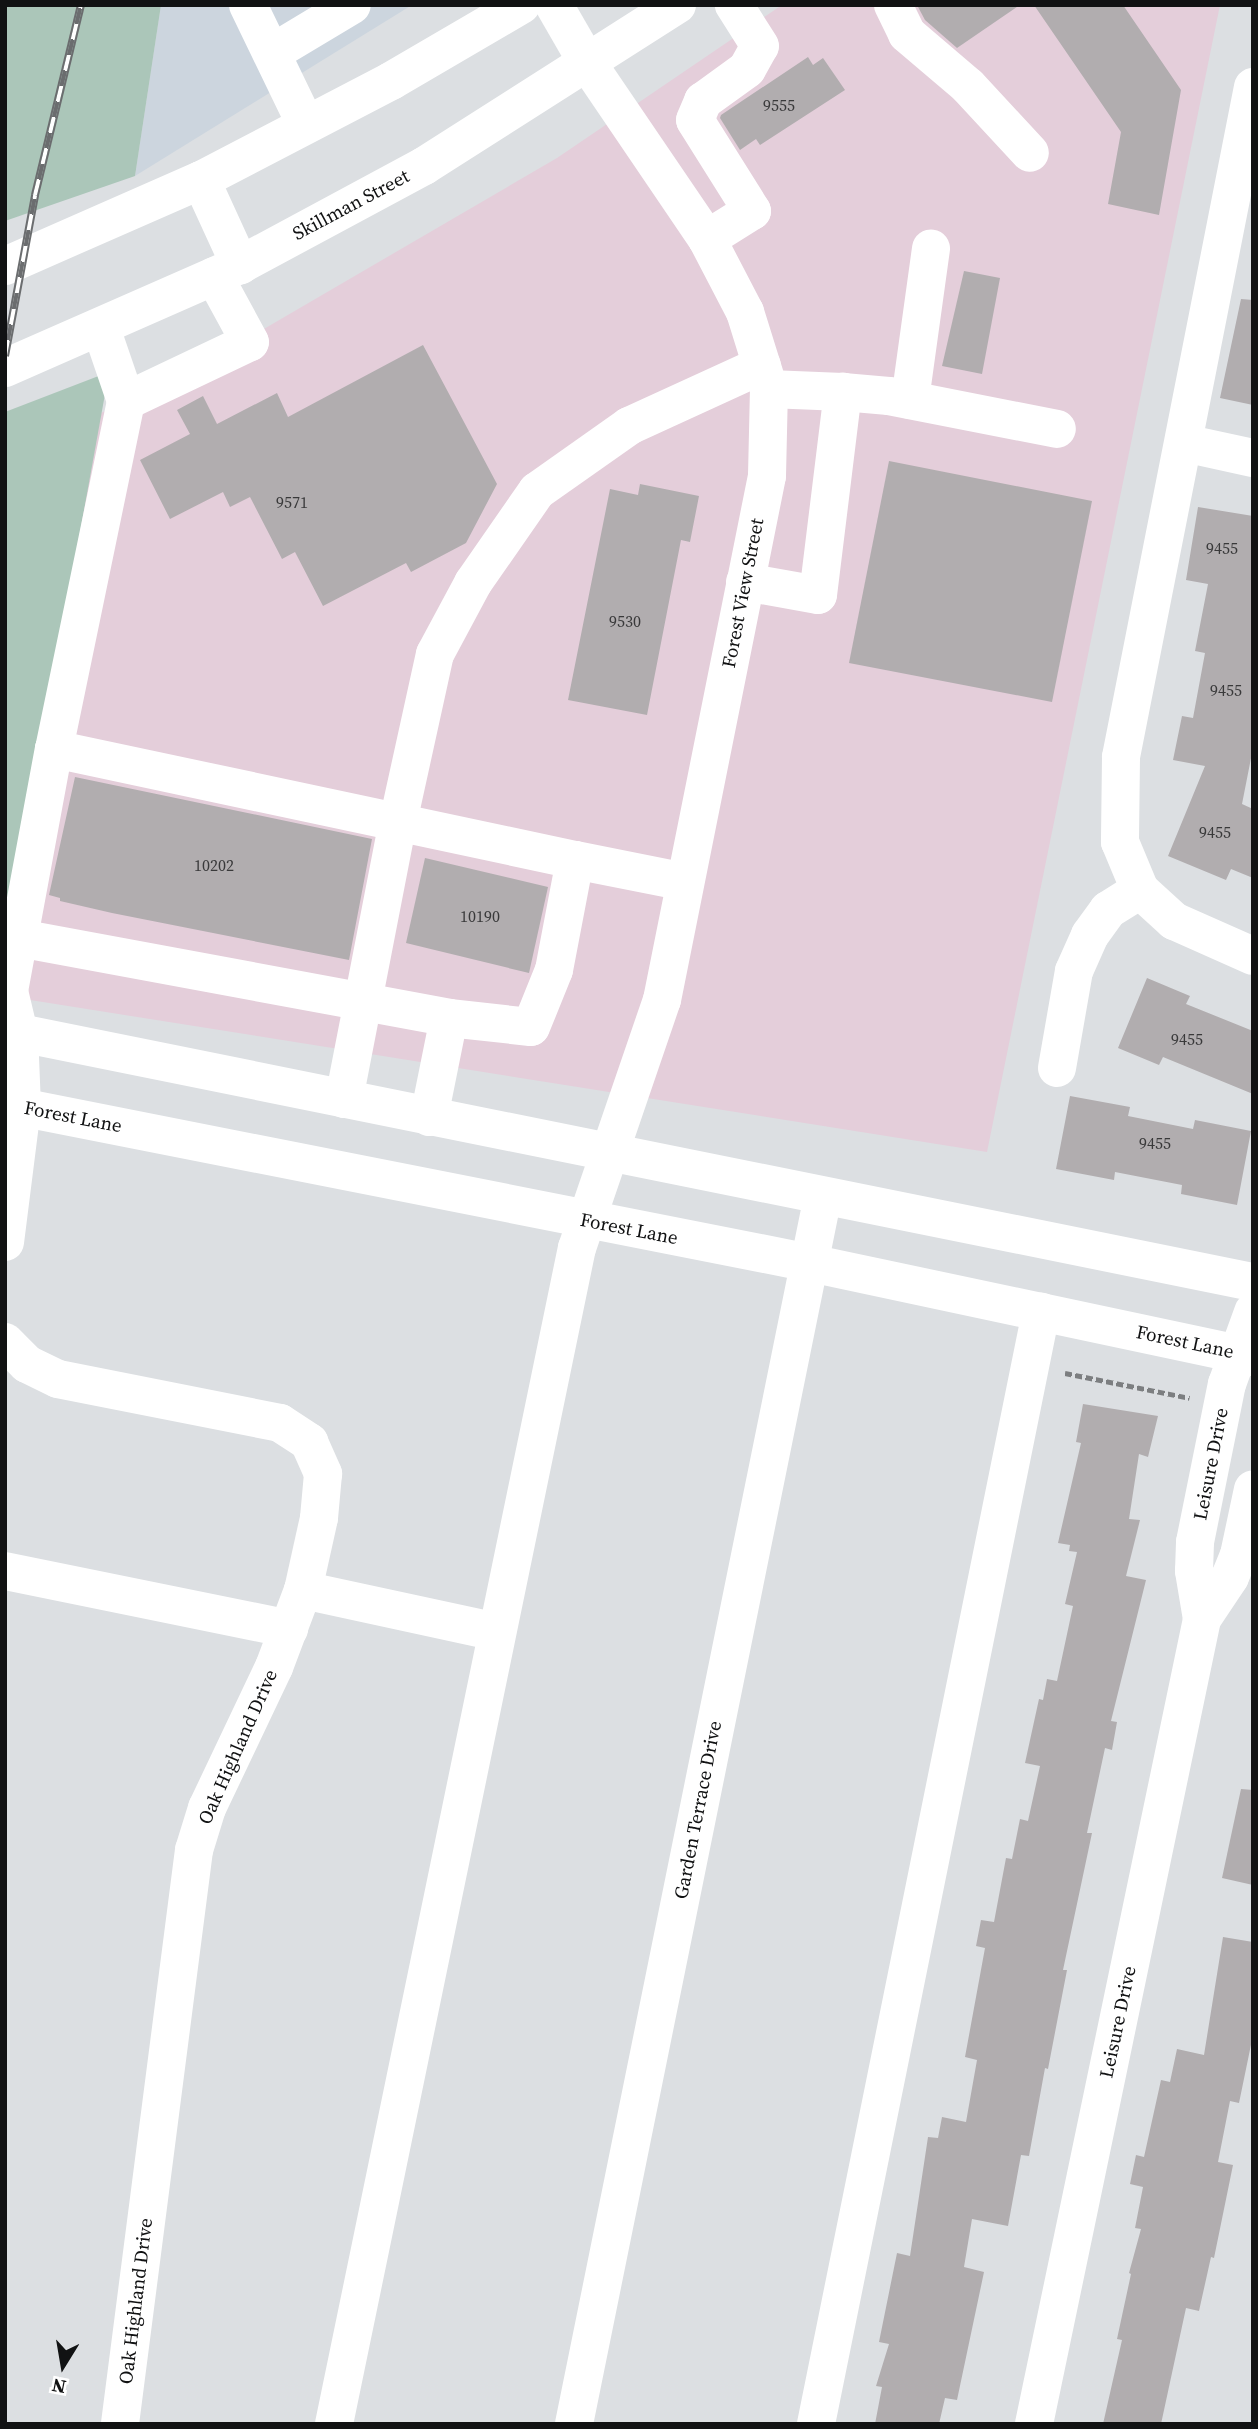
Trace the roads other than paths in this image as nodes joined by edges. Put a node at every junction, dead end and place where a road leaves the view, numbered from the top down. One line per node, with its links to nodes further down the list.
1 (248, 5): 8 (street)
2 (352, 5): 8 (street)
3 (521, 5): 11 (street)
4 (554, 5): 9 (street, Forest View Street)
5 (677, 5): 9 (street, Skillman Street)
6 (734, 5): 14 (street)
7 (893, 5): 12 (street)
8 (271, 53): 11 (street)
9 (588, 65): 14 (street, Forest View Street); 17 (street, Skillman Street)
10 (1253, 87): 25 (street)
11 (306, 125): 13 (street)
12 (1030, 153)
13 (201, 180): 16 (street); 17 (street)
14 (706, 239): 20 (street, Forest View Street)
15 (931, 248): 22 (street)
16 (5, 266)
17 (227, 270): 18 (street, Skillman Street); 23 (street)
18 (101, 328): 19 (street, Skillman Street); 23 (street)
19 (5, 368)
20 (766, 377): 21 (street); 27 (street, Forest View Street); 29 (street)
21 (843, 392): 22 (street); 27 (street)
22 (910, 400): 24 (street)
23 (126, 401): 28 (street)
24 (1058, 429)
25 (1184, 443): 26 (street); 32 (street)
26 (1253, 458)
27 (745, 582): 31 (street, Forest View Street)
28 (54, 749): 29 (street); 33 (street)
29 (398, 822): 30 (street); 35 (street)
30 (575, 860): 31 (street); 36 (street)
31 (685, 882): 42 (street, Forest View Street)
32 (1140, 890): 34 (street); 38 (street)
33 (19, 938): 35 (street); 37 (street)
34 (1253, 956)
35 (362, 1001): 36 (street); 39 (street)
36 (449, 1018): 41 (street)
37 (12, 1032): 39 (street); 40 (street)
38 (1057, 1068)
39 (344, 1099): 41 (street)
40 (14, 1105): 44 (street, Forest Lane); 45 (street)
41 (429, 1116): 42 (street)
42 (608, 1152): 43 (street); 44 (street, Forest View Street)
43 (823, 1196): 46 (street, Garden Terrace Drive); 47 (street)
44 (585, 1220): 46 (street, Forest Lane); 57 (street, Forest View Street)
45 (5, 1242)
46 (810, 1263): 48 (street, Forest Lane); 60 (street, Garden Terrace Drive)
47 (1253, 1282)
48 (1041, 1312): 51 (street, Forest Lane); 61 (street)
49 (1253, 1312): 51 (street, Leisure Drive)
50 (5, 1342): 54 (street, Oak Highland Drive)
51 (1245, 1355): 55 (street, Leisure Drive)
52 (1253, 1489): 55 (street, Leisure Drive)
53 (5, 1572): 56 (street)
54 (303, 1590): 56 (street, Oak Highland Drive); 57 (street)
55 (1202, 1619): 62 (street, Leisure Drive)
56 (289, 1629): 58 (street, Oak Highland Drive)
57 (497, 1632): 59 (street, Forest View Street)
58 (120, 2424)
59 (334, 2424)
60 (573, 2424)
61 (816, 2424)
62 (1034, 2424)

